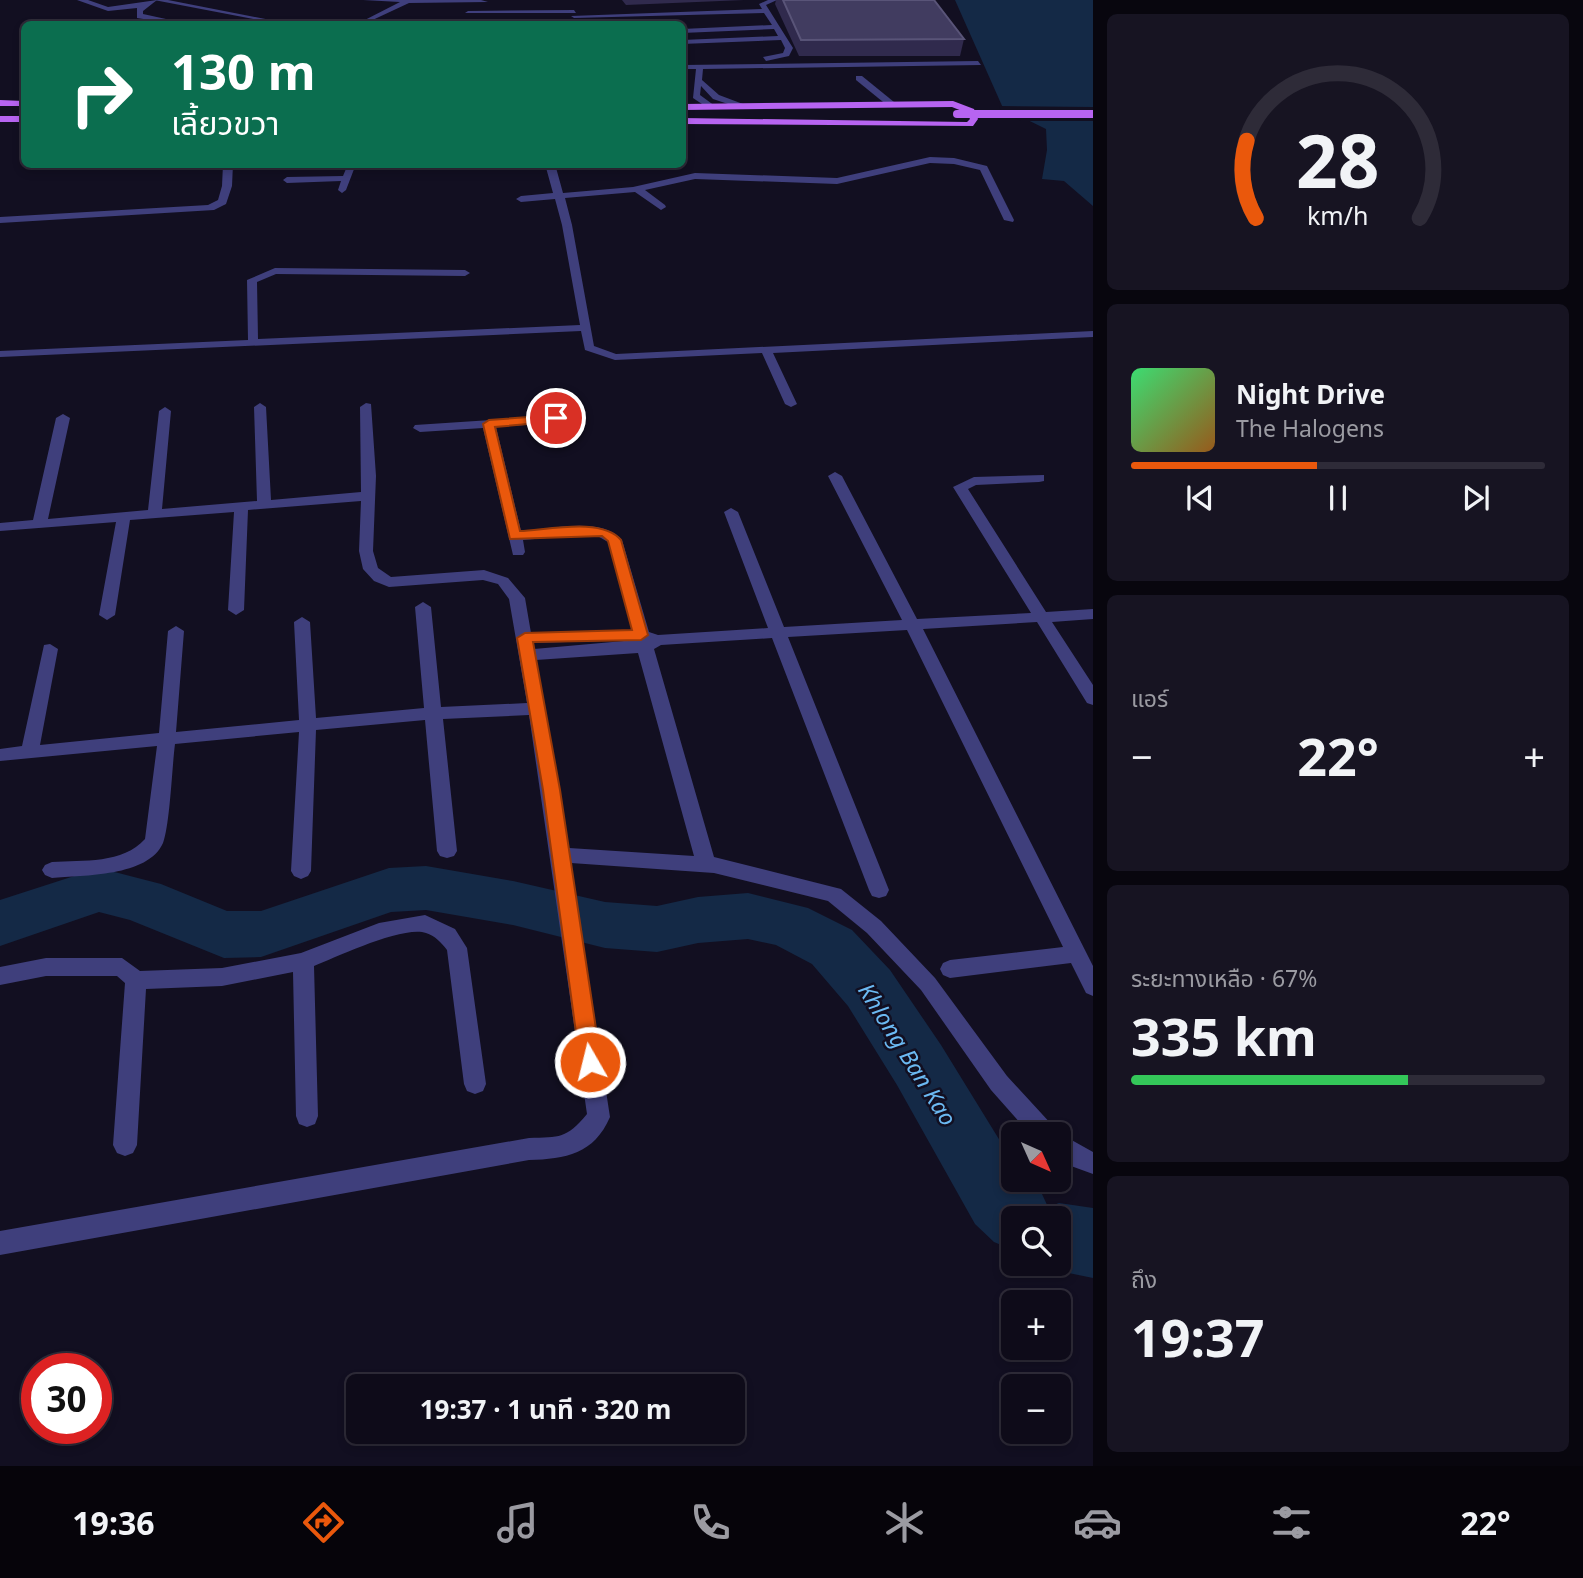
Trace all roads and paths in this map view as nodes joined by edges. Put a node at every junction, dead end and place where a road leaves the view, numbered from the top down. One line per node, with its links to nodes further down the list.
1 (81, 0): 5 (street)
2 (366, 0): 6 (lane)
3 (575, 0): 10 (lane)
4 (774, 0): 8 (lane)
5 (153, 1): 12 (street); 13 (lane)
6 (408, 1): 7 (lane); 14 (lane)
7 (485, 2)
8 (765, 11): 11 (lane); 15 (lane)
9 (468, 13): 10 (lane)
10 (574, 18): 11 (lane)
11 (624, 20)
12 (168, 21)
13 (272, 21)
14 (366, 21)
15 (777, 27): 16 (lane); 17 (lane)
16 (686, 31)
17 (783, 38): 18 (lane); 20 (lane)
18 (686, 42)
19 (978, 62): 20 (lane)
20 (737, 66): 22 (lane)
21 (686, 67): 22 (lane)
22 (699, 67): 24 (lane)
23 (859, 78): 27 (lane)
24 (701, 82): 28 (lane); 29 (lane)
25 (0, 103): 26 (main road)
26 (21, 104)
27 (891, 104): 29 (main road); 36 (main road)
28 (711, 106): 29 (main road); 30 (main road)
29 (740, 106)
30 (686, 109)
31 (686, 109): 32 (main road)
32 (773, 114): 33 (main road, bridge); 37 (main road)
33 (1093, 114)
34 (0, 119): 35 (main road)
35 (21, 119)
36 (686, 120)
37 (686, 120)
38 (228, 168): 48 (street)
39 (351, 168): 41 (lane)
40 (551, 168): 45 (street)
41 (347, 178): 42 (lane); 44 (lane)
42 (287, 180)
43 (637, 189): 45 (street); 47 (street); 49 (street)
44 (342, 190)
45 (560, 197): 46 (street); 50 (street)
46 (521, 199)
47 (661, 207)
48 (0, 220)
49 (1009, 220)
50 (567, 225): 52 (lane)
51 (465, 273): 54 (lane)
52 (584, 328): 54 (lane); 55 (lane)
53 (1093, 334): 55 (lane)
54 (253, 343): 56 (lane)
55 (766, 349): 57 (lane)
56 (0, 354)
57 (791, 404)
58 (260, 407): 68 (street)
59 (366, 407): 67 (street)
60 (165, 411): 70 (street)
61 (579, 417): 63 (street)
62 (63, 418): 73 (street)
63 (489, 424): 64 (street); 84 (street)
64 (420, 428)
65 (835, 476): 81 (street)
66 (1039, 478): 79 (street)
67 (368, 496): 68 (street); 85 (street)
68 (264, 503): 69 (street)
69 (241, 505): 70 (street); 76 (street)
70 (155, 512): 72 (street)
71 (731, 512): 83 (street)
72 (124, 515): 73 (street); 78 (street)
73 (40, 521): 74 (street)
74 (0, 527)
75 (423, 607): 89 (street)
76 (236, 610)
77 (1093, 614): 79 (street)
78 (107, 615)
79 (1044, 617): 81 (street); 87 (street)
80 (302, 622): 90 (street)
81 (913, 626): 83 (street); 100 (street)
82 (176, 631): 91 (street)
83 (778, 635): 84 (street); 99 (street)
84 (648, 641): 85 (street); 96 (street)
85 (526, 646): 88 (street)
86 (50, 649): 92 (street)
87 (1093, 699)
88 (537, 709): 89 (street); 95 (street)
89 (433, 712): 90 (street); 94 (street)
90 (308, 725): 91 (street); 98 (street)
91 (167, 739): 92 (street); 97 (street)
92 (30, 753): 93 (street)
93 (0, 755)
94 (447, 851)
95 (560, 861): 96 (street); 112 (street)
96 (706, 864): 108 (street)
97 (52, 870)
98 (301, 871)
99 (879, 890)
100 (1076, 954): 102 (street); 105 (street)
101 (303, 961): 104 (street); 106 (street); 107 (street)
102 (950, 969)
103 (0, 976): 104 (street)
104 (136, 980): 109 (street)
105 (1093, 987)
106 (475, 1084)
107 (307, 1116)
108 (1034, 1122)
109 (125, 1145)
110 (1071, 1152): 111 (street)
111 (1093, 1163)
112 (0, 1243)

